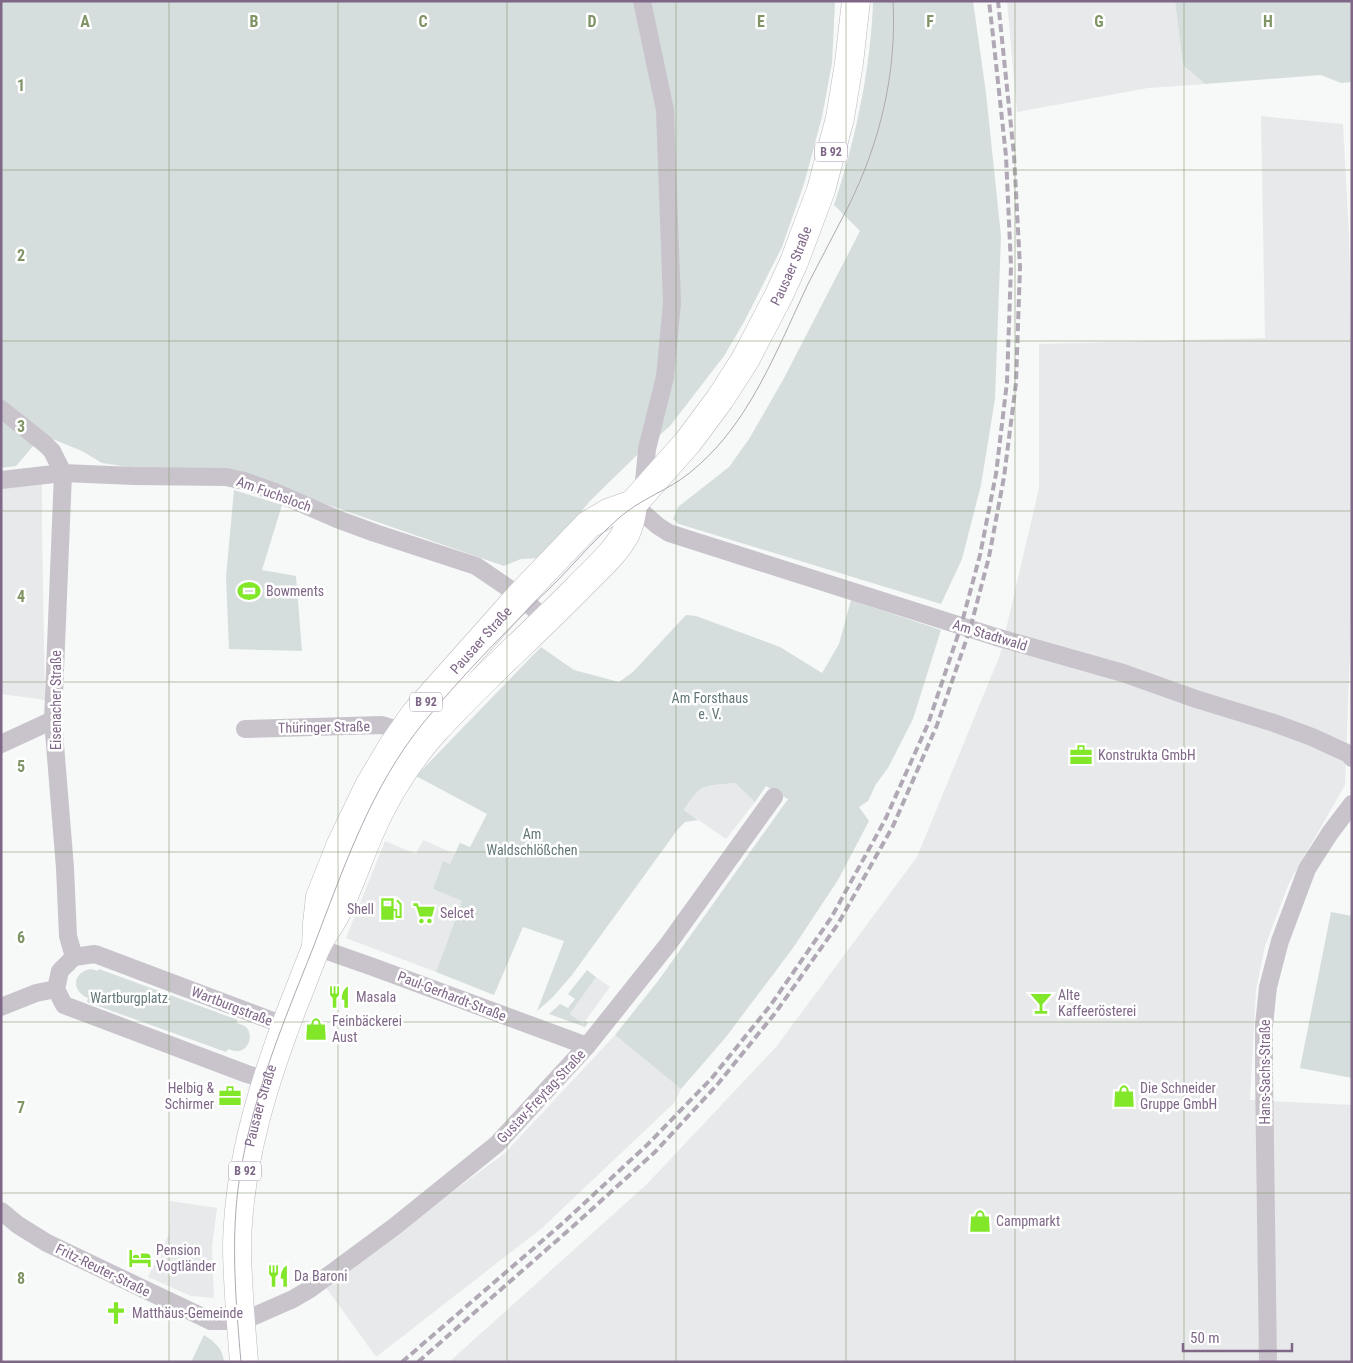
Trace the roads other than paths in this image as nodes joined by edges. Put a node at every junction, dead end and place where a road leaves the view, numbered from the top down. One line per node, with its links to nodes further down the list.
1 (642, 1): 6 (street, Pausaer Straße)
2 (856, 1): 6 (main road, Pausaer Straße / B 92)
3 (1, 409): 4 (street)
4 (63, 473): 5 (street, Am Fuchsloch); 7 (street, Am Fuchsloch); 9 (street, Eisenacher Straße)
5 (1, 480)
6 (638, 499): 7 (main road, Pausaer Straße / B 92); 8 (main road, Pausaer Straße / B 92); 13 (street, Am Stadtwald)
7 (520, 596): 8 (street, Am Fuchsloch); 11 (main road, Pausaer Straße / B 92)
8 (546, 620): 16 (main road, Pausaer Straße / B 92)
9 (54, 720): 12 (street); 17 (street, Eisenacher Straße)
10 (246, 728): 11 (street, Thüringer Straße)
11 (402, 734): 16 (main road, Pausaer Straße / B 92)
12 (1, 744)
13 (1351, 754)
14 (774, 797): 21 (street, Gustav-Freytag-Straße)
15 (1352, 804): 26 (street, Hans-Sachs-Straße)
16 (316, 947): 20 (main road, Pausaer Straße / B 92); 21 (street, Paul-Gerhardt-Straße)
17 (74, 957): 18 (street); 20 (street, Wartburgstraße)
18 (56, 989): 19 (street); 22 (street)
19 (1, 1007)
20 (286, 1026): 22 (main road, Pausaer Straße / B 92)
21 (587, 1046): 24 (street, Gustav-Freytag-Straße)
22 (267, 1080): 24 (main road, Pausaer Straße / B 92)
23 (1, 1211): 24 (street, Fritz-Reuter-Straße)
24 (240, 1321): 25 (main road, Pausaer Straße / B 92)
25 (244, 1362)
26 (1268, 1362)

